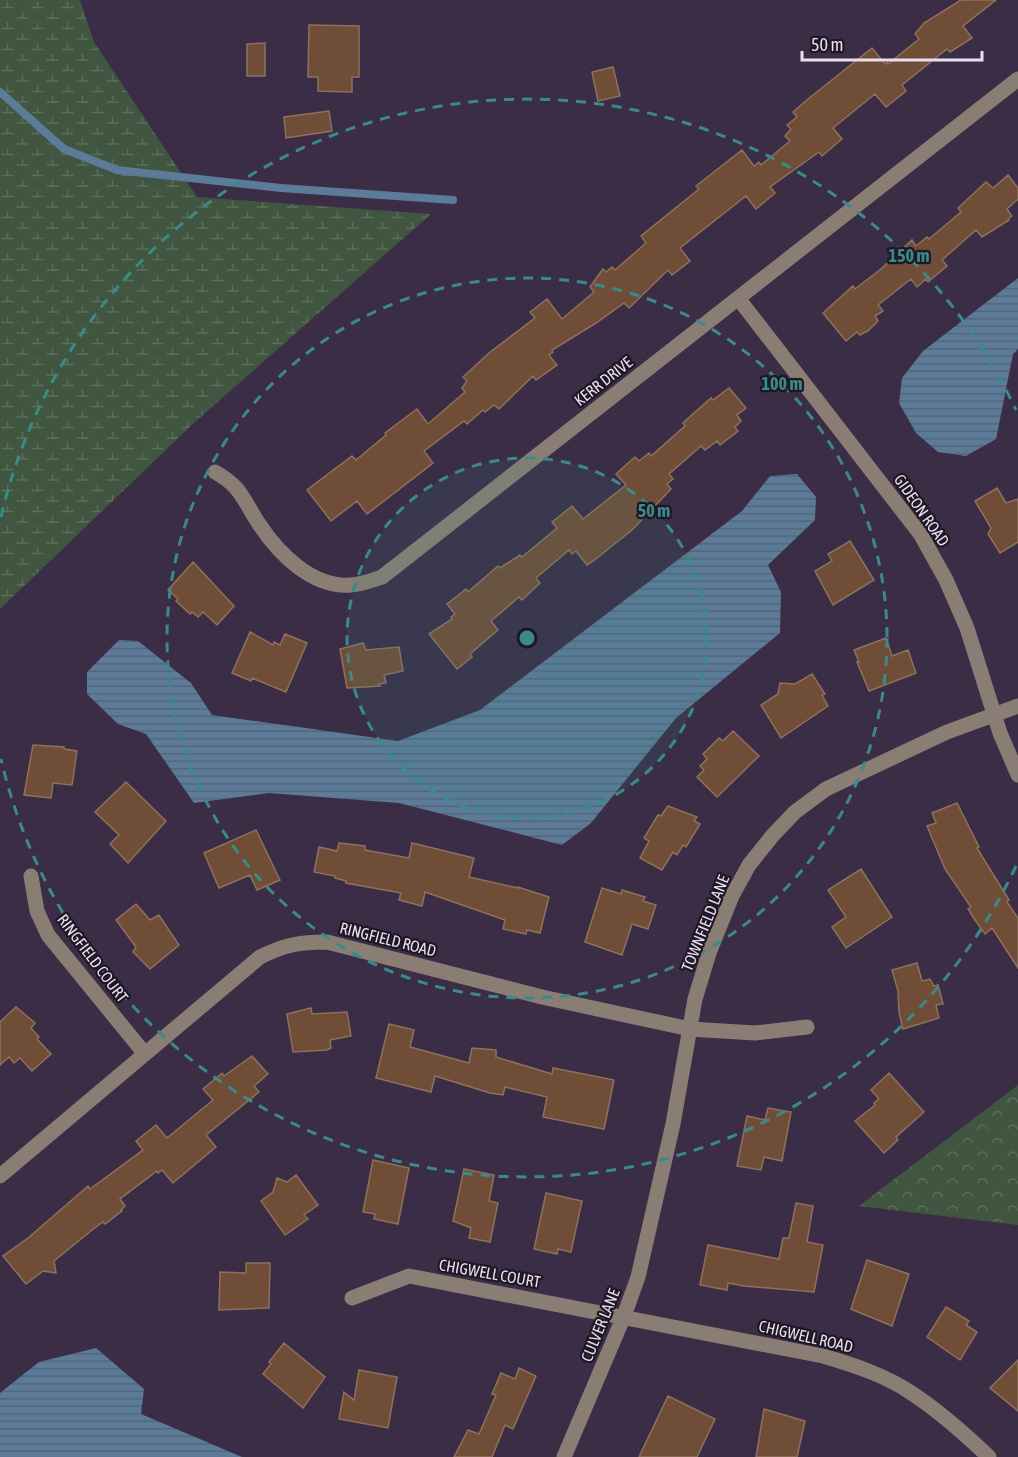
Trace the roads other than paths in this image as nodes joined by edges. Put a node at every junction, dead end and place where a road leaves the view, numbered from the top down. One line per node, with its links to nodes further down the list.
1 (1018, 79): 2 (street, KERR DRIVE)
2 (738, 298): 3 (street, KERR DRIVE); 5 (street, GIDEON ROAD)
3 (215, 472)
4 (1018, 706): 5 (street, TOWNFIELD LANE)
5 (993, 715): 6 (street, GIDEON ROAD); 9 (street, TOWNFIELD LANE)
6 (1018, 774)
7 (31, 876): 10 (street, RINGFIELD COURT)
8 (807, 1027): 9 (street, RINGFIELD ROAD)
9 (690, 1029): 10 (street, RINGFIELD ROAD); 12 (street, TOWNFIELD LANE)
10 (145, 1054): 11 (street, RINGFIELD ROAD)
11 (0, 1176)
12 (655, 1201): 14 (street, CULVER LANE)
13 (352, 1298): 14 (street, CHIGWELL COURT)
14 (624, 1316): 15 (street, CULVER LANE); 16 (street, CHIGWELL ROAD)
15 (564, 1457)
16 (989, 1457)

